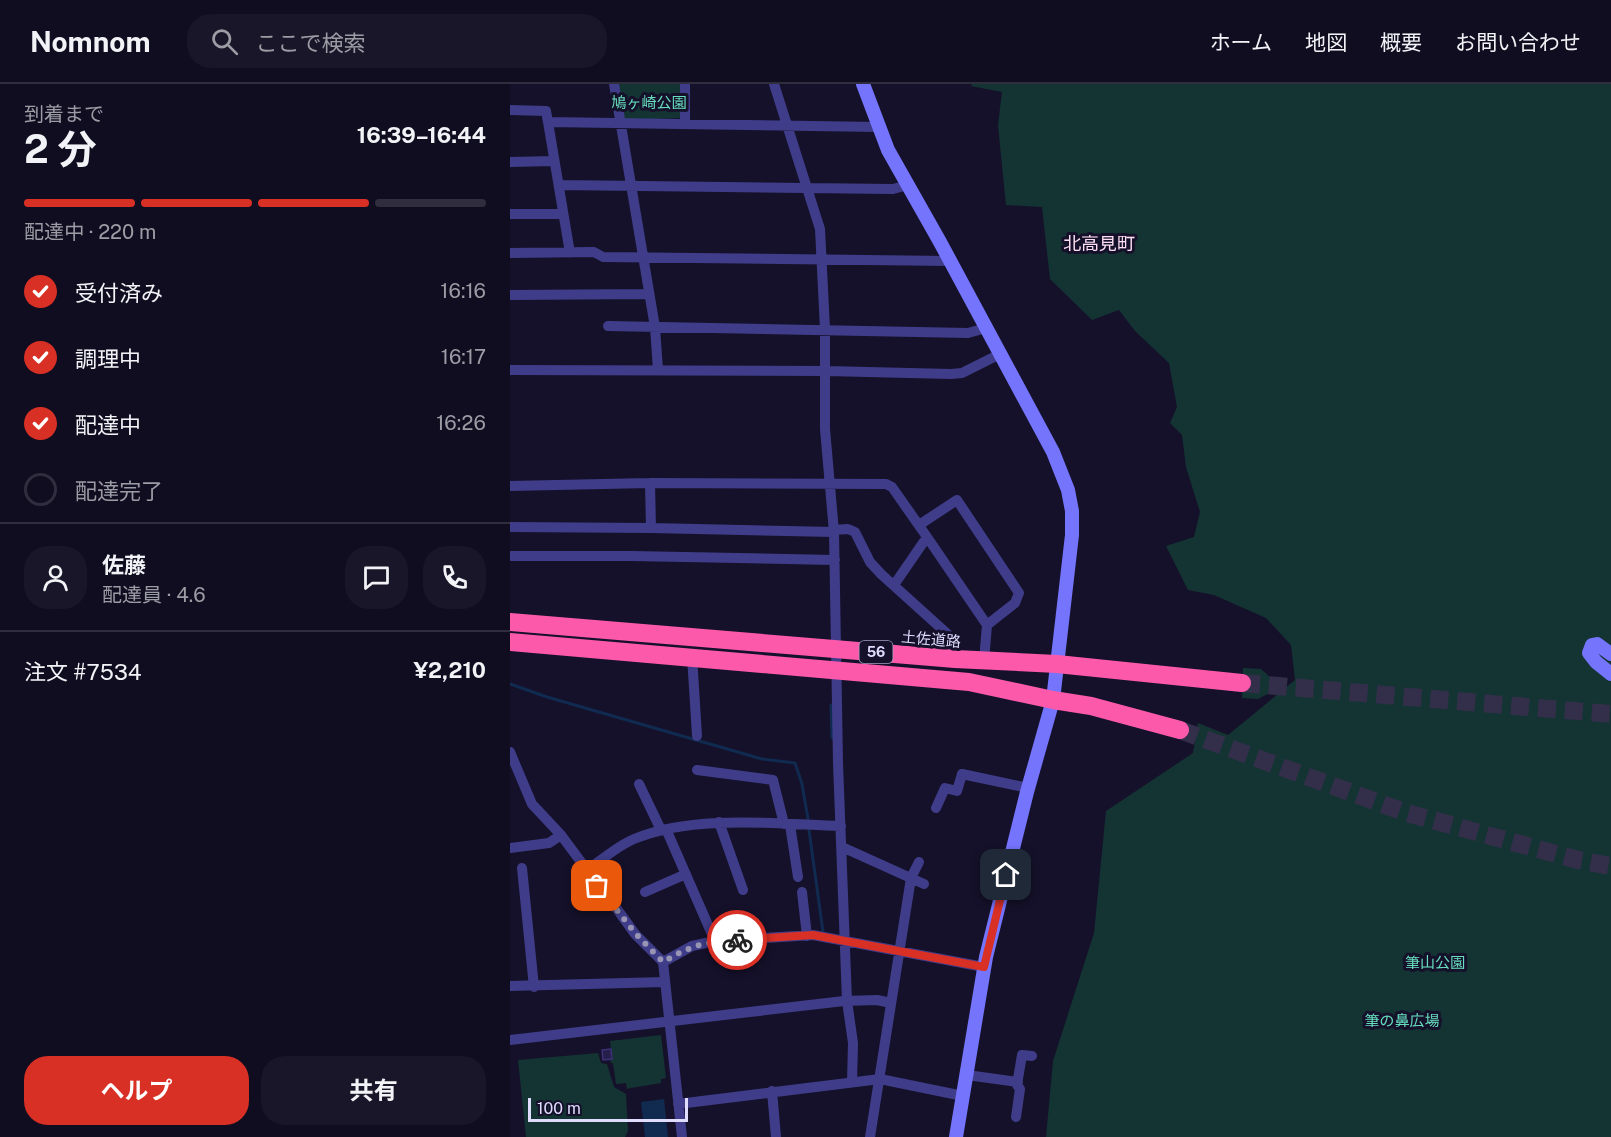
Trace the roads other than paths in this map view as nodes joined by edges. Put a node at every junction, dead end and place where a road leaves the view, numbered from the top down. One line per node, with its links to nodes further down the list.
1 (614, 84): 8 (street)
2 (685, 84): 7 (street)
3 (774, 84): 9 (street)
4 (863, 84): 10 (street)
5 (510, 110): 6 (street)
6 (548, 122): 8 (street); 11 (street)
7 (685, 123): 8 (street); 9 (street)
8 (621, 124): 14 (street)
9 (787, 127): 10 (street); 16 (street)
10 (879, 127): 15 (street)
11 (554, 161): 12 (street); 13 (street)
12 (510, 162)
13 (559, 185): 14 (street); 18 (street)
14 (631, 185): 16 (street); 21 (street)
15 (908, 185): 16 (street); 23 (street)
16 (807, 188): 22 (street)
17 (510, 214): 18 (street)
18 (563, 214): 20 (street)
19 (510, 253): 20 (street)
20 (570, 253): 21 (street)
21 (642, 257): 22 (street); 24 (street)
22 (822, 261): 23 (street); 29 (street)
23 (950, 261): 28 (street)
24 (649, 294): 25 (street); 27 (street)
25 (510, 295)
26 (608, 326): 27 (street)
27 (655, 327): 29 (street); 32 (street)
28 (986, 328): 29 (street); 30 (street)
29 (825, 330): 33 (street)
30 (1000, 354): 33 (street); 53 (street)
31 (510, 370): 32 (street)
32 (658, 370): 33 (street)
33 (826, 371): 35 (street)
34 (650, 483): 35 (street); 36 (street); 39 (street)
35 (829, 484): 37 (street); 40 (street)
36 (510, 486)
37 (919, 525): 41 (street); 46 (street)
38 (510, 527): 39 (street)
39 (651, 528): 40 (street)
40 (834, 531): 43 (street); 44 (street)
41 (927, 537): 44 (street); 46 (street)
42 (510, 556): 43 (street)
43 (835, 560): 48 (street)
44 (894, 585): 51 (street)
45 (510, 622): 48 (highway, 土佐道路 / 56)
46 (987, 625): 52 (street)
47 (510, 642): 50 (highway, 56)
48 (837, 649): 51 (highway, 土佐道路 / 56); 54 (street)
49 (1611, 654): 55 (street)
50 (692, 656): 54 (highway, 56); 59 (street)
51 (955, 659): 52 (highway, 土佐道路 / 56)
52 (984, 661): 53 (highway, 土佐道路 / 56)
53 (1057, 664): 56 (highway, 土佐道路 / 56); 57 (street)
54 (837, 669): 57 (highway, 56); 67 (street)
55 (1611, 674)
56 (1242, 682)
57 (1053, 700): 58 (highway, 56); 63 (street)
58 (1180, 730)
59 (697, 736)
60 (510, 752): 69 (street)
61 (697, 770): 66 (street)
62 (639, 784): 68 (street)
63 (1028, 788): 64 (street); 87 (street)
64 (936, 808)
65 (719, 822): 66 (street); 68 (street); 79 (street)
66 (787, 824): 67 (street); 76 (street)
67 (841, 826): 70 (street)
68 (663, 830): 74 (street); 75 (street)
69 (561, 835): 71 (street); 74 (street)
70 (842, 847): 77 (street); 83 (street)
71 (510, 848)
72 (918, 861): 77 (street)
73 (522, 868): 90 (street)
74 (587, 870): 86 (street)
75 (686, 874): 80 (street); 84 (street)
76 (798, 877)
77 (910, 878): 78 (street); 85 (street)
78 (924, 884)
79 (743, 890)
80 (645, 892)
81 (802, 892): 82 (street)
82 (807, 936): 83 (street); 84 (street)
83 (844, 940): 85 (street); 91 (street)
84 (715, 941): 86 (street)
85 (898, 951): 87 (street); 92 (street)
86 (663, 962): 88 (street)
87 (984, 967): 96 (street)
88 (665, 982): 90 (street); 93 (street)
89 (510, 986): 90 (street)
90 (534, 987)
91 (847, 1001): 92 (street); 93 (street); 98 (street)
92 (891, 1003): 97 (street)
93 (668, 1021): 94 (street); 102 (street)
94 (510, 1040)
95 (1032, 1056): 99 (street)
96 (967, 1075): 99 (street); 101 (street)
97 (880, 1079): 98 (street); 101 (street); 106 (street)
98 (852, 1082): 100 (street)
99 (1018, 1082): 103 (street)
100 (772, 1091): 102 (street); 105 (street)
101 (963, 1096): 107 (street)
102 (678, 1104): 104 (street)
103 (1016, 1117)
104 (682, 1137)
105 (776, 1137)
106 (870, 1137)
107 (956, 1137)

